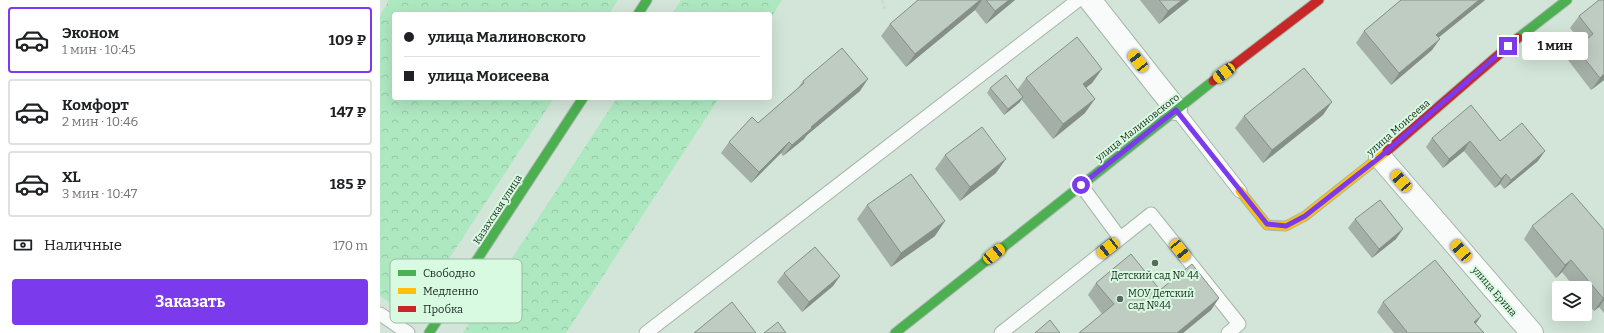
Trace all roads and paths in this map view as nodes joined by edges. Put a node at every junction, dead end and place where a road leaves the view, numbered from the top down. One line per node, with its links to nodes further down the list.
1 (647, 0): 8 (street)
2 (882, 0): 7 (path)
3 (1078, 0): 22 (lane)
4 (1090, 0): 10 (street)
5 (1319, 0): 10 (street, улица Малиновского)
6 (1567, 0): 11 (street, улица Моисеева)
7 (885, 9)
8 (639, 12)
9 (582, 100): 15 (street, Казахская улица)
10 (1176, 110): 12 (street, улица Малиновского); 13 (lane)
11 (1380, 157): 13 (street, улица Моисеева); 26 (street, улица Ерина)
12 (1081, 185): 14 (lane); 23 (street, улица Малиновского)
13 (1240, 191)
14 (1120, 238): 24 (lane); 25 (lane)
15 (477, 259)
16 (380, 314): 17 (lane)
17 (390, 321)
18 (393, 323): 20 (lane)
19 (436, 323): 21 (street, Казахская улица)
20 (408, 333)
21 (429, 333)
22 (646, 333)
23 (895, 333)
24 (1000, 333)
25 (1228, 333)
26 (1532, 333)

